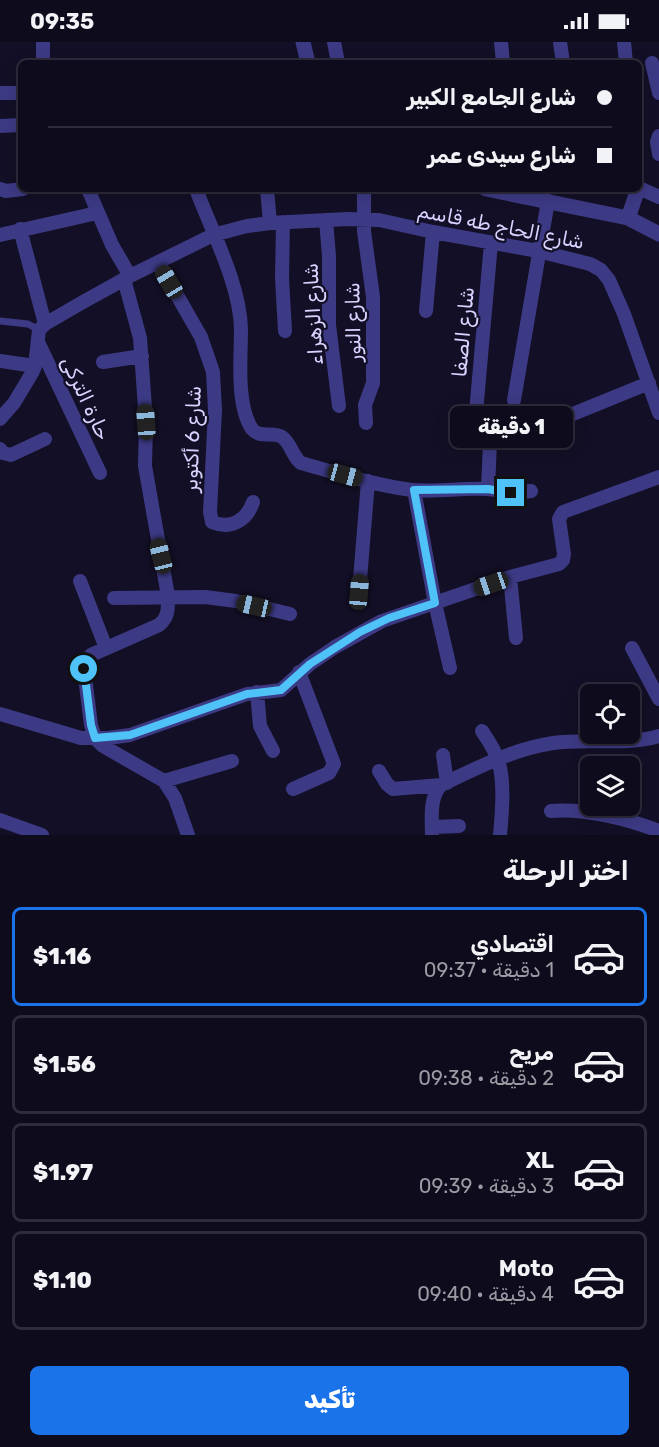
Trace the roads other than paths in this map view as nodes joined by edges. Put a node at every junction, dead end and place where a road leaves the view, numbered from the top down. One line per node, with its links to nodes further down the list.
1 (43, 42): 7 (street)
2 (303, 42): 8 (street)
3 (334, 42): 9 (street)
4 (501, 42): 10 (street)
5 (560, 42): 11 (street)
6 (624, 42): 12 (street)
7 (43, 60)
8 (307, 60)
9 (337, 60)
10 (502, 60)
11 (562, 60)
12 (626, 60)
13 (650, 64): 16 (street)
14 (0, 93): 15 (street)
15 (18, 93)
16 (659, 93)
17 (18, 125): 18 (street)
18 (0, 126)
19 (659, 136): 20 (street)
20 (659, 154)
21 (0, 189): 23 (street)
22 (642, 189): 30 (street)
23 (18, 190)
24 (89, 192): 32 (street)
25 (197, 192): 41 (street)
26 (268, 192): 36 (street)
27 (364, 192): 34 (street, شارع النور)
28 (502, 192): 31 (street)
29 (638, 192): 33 (street)
30 (659, 197)
31 (548, 201): 33 (street); 43 (street)
32 (97, 213): 37 (street); 45 (street)
33 (628, 218): 39 (street)
34 (363, 219): 35 (street, شارع الحاج طه قاسم); 38 (street, شارع الحاج طه قاسم); 59 (street, شارع النور)
35 (326, 220): 36 (street, شارع الحاج طه قاسم); 56 (street, شارع الزهراء)
36 (277, 222): 41 (street, شارع الحاج طه قاسم); 49 (street)
37 (20, 229): 40 (street); 48 (street)
38 (433, 232): 42 (street, شارع الحاج طه قاسم); 46 (street)
39 (659, 234)
40 (0, 235)
41 (213, 235): 44 (street, شارع الحاج طه قاسم); 65 (street)
42 (491, 243): 43 (street, شارع الحاج طه قاسم); 60 (street, شارع الصفا)
43 (538, 251): 54 (street, شارع الحاج طه قاسم); 55 (street)
44 (158, 262): 45 (street, شارع الحاج طه قاسم); 69 (street, شارع 6 أكتوبر)
45 (127, 277): 48 (street, شارع الحاج طه قاسم); 50 (street)
46 (426, 311)
47 (0, 321): 48 (lane)
48 (40, 331): 53 (street); 63 (street, حارة التركى)
49 (285, 331)
50 (142, 356): 52 (street); 73 (street)
51 (0, 361): 53 (street)
52 (103, 362)
53 (34, 366): 58 (street)
54 (649, 383): 57 (street, شارع الحاج طه قاسم); 66 (street)
55 (514, 400)
56 (339, 406)
57 (659, 413)
58 (0, 419)
59 (366, 423)
60 (475, 424)
61 (45, 439): 62 (street)
62 (0, 449)
63 (100, 473)
64 (659, 477): 70 (street)
65 (368, 481): 67 (street); 72 (street)
66 (488, 489): 67 (street); 68 (street)
67 (414, 490): 75 (street)
68 (531, 491)
69 (253, 502)
70 (510, 578): 75 (street); 77 (street)
71 (80, 581): 78 (street)
72 (359, 592)
73 (168, 596): 74 (street); 76 (street); 78 (street)
74 (114, 598)
75 (435, 603): 80 (street); 81 (street)
76 (290, 614)
77 (516, 638)
78 (106, 648): 87 (street)
79 (632, 648): 83 (street)
80 (450, 668)
81 (299, 672): 82 (street); 95 (street)
82 (257, 692): 87 (street); 88 (street)
83 (659, 699)
84 (0, 714): 87 (street)
85 (482, 731): 90 (street)
86 (659, 736): 90 (street)
87 (95, 738): 93 (street)
88 (273, 751)
89 (443, 755): 94 (street)
90 (498, 759): 94 (street); 103 (street)
91 (232, 761): 93 (street)
92 (379, 771): 94 (street)
93 (165, 780): 102 (street)
94 (444, 784): 100 (street)
95 (293, 789)
96 (551, 811): 99 (street)
97 (0, 820): 101 (street)
98 (459, 826): 100 (street)
99 (658, 827)
100 (432, 831)
101 (42, 835)
102 (188, 835)
103 (500, 835)

